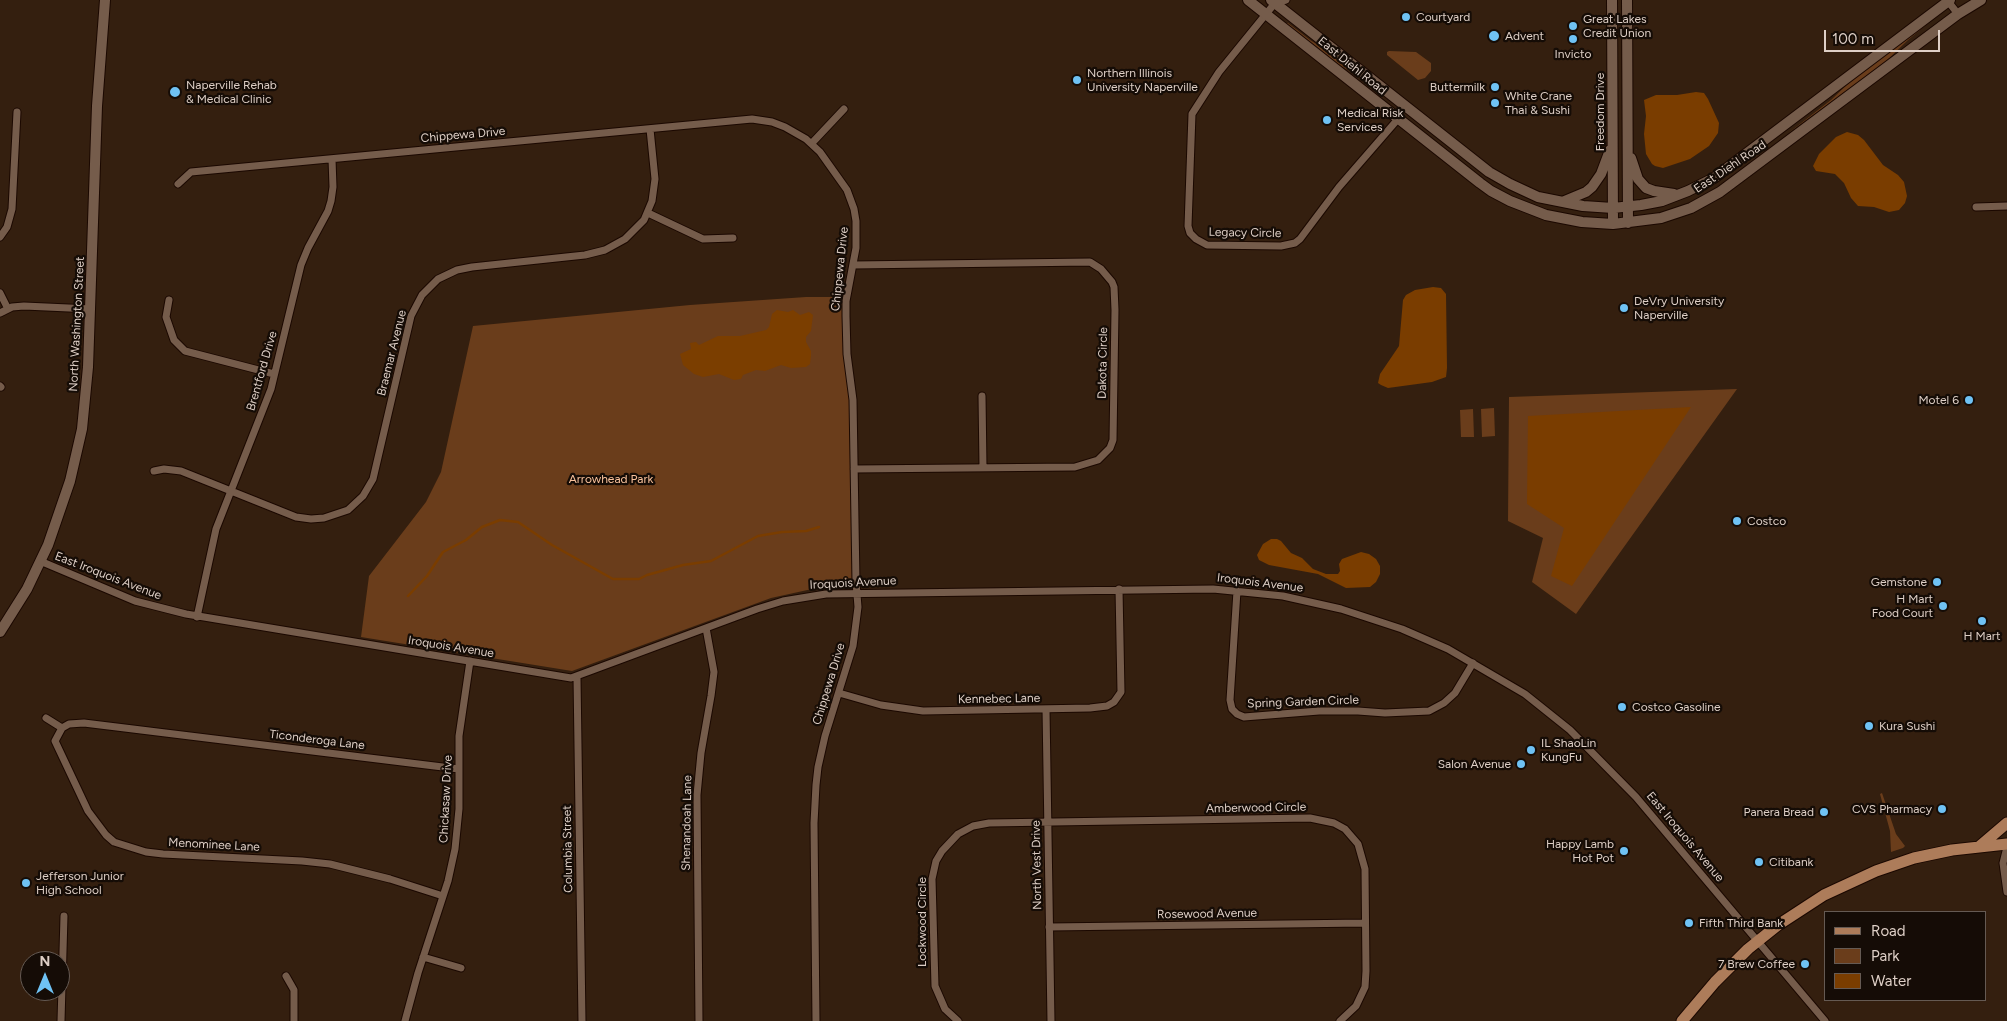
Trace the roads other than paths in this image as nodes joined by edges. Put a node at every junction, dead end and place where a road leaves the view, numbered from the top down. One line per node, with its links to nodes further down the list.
1 (105, 0): 35 (street, North Washington Street)
2 (1248, 0): 9 (street, East Diehl Road)
3 (1286, 0): 8 (street)
4 (1612, 0): 16 (street, Freedom Drive)
5 (1627, 0): 15 (street)
6 (1948, 0): 10 (street); 20 (street, East Diehl Road)
7 (1981, 0): 10 (street, East Diehl Road)
8 (1274, 1): 9 (street, Legacy Circle); 21 (street, East Diehl Road)
9 (1266, 14): 13 (street, East Diehl Road); 13 (street, Legacy Circle)
10 (1958, 14): 27 (street, East Diehl Road)
11 (844, 109): 17 (street)
12 (17, 112): 29 (street)
13 (1398, 118): 28 (street, East Diehl Road)
14 (650, 129): 17 (street, Chippewa Drive); 18 (street, Chippewa Drive); 26 (street, Braemar Avenue)
15 (1628, 141): 20 (street); 23 (street)
16 (1612, 142): 21 (street); 25 (street, Freedom Drive)
17 (812, 143): 31 (street, Chippewa Drive)
18 (332, 159): 19 (street, Chippewa Drive); 37 (street, Brentford Drive)
19 (178, 184)
20 (1678, 195): 23 (street, East Diehl Road)
21 (1560, 203): 25 (street, East Diehl Road)
22 (2007, 206): 24 (street)
23 (1628, 207): 25 (street, East Diehl Road); 27 (street)
24 (1976, 207)
25 (1613, 208): 28 (street, Freedom Drive)
26 (648, 213): 30 (street); 42 (street, Braemar Avenue)
27 (1628, 223): 28 (street, East Diehl Road)
28 (1613, 224)
29 (0, 237)
30 (733, 238)
31 (853, 265): 39 (street, Dakota Circle); 40 (street, Chippewa Drive)
32 (0, 293): 34 (street)
33 (169, 300): 37 (street)
34 (8, 309): 35 (street); 36 (street)
35 (91, 309): 43 (street, North Washington Street)
36 (0, 313)
37 (274, 374): 42 (street, Brentford Drive)
38 (982, 396): 39 (street)
39 (983, 467): 40 (street, Dakota Circle)
40 (854, 469): 46 (street, Chippewa Drive)
41 (154, 471): 42 (street, Braemar Avenue)
42 (231, 492): 47 (street, Brentford Drive)
43 (40, 561): 47 (street, East Iroquois Avenue); 49 (street, North Washington Street)
44 (1119, 589): 45 (street, Iroquois Avenue); 46 (street, Iroquois Avenue); 55 (street, Kennebec Lane)
45 (1238, 591): 51 (street, Iroquois Avenue); 51 (street, Spring Garden Circle)
46 (857, 592): 48 (street, Iroquois Avenue); 54 (street, Chippewa Drive)
47 (197, 617): 50 (street, Iroquois Avenue)
48 (706, 628): 52 (street, Iroquois Avenue); 77 (street, Shenandoah Lane)
49 (0, 632)
50 (470, 661): 52 (street, Iroquois Avenue); 58 (street, Chickasaw Drive)
51 (1473, 663): 53 (street, Iroquois Avenue)
52 (577, 677): 76 (street, Columbia Street)
53 (1510, 685): 68 (street, East Iroquois Avenue)
54 (839, 693): 55 (street, Kennebec Lane); 78 (street, Chippewa Drive)
55 (1046, 709): 59 (street, North Vest Drive)
56 (46, 718): 57 (street)
57 (62, 728): 58 (street, Ticonderoga Lane); 64 (street, Menominee Lane)
58 (459, 769): 64 (street, Chickasaw Drive)
59 (1048, 822): 66 (street, Amberwood Circle); 67 (street, North Vest Drive); 72 (street, Lockwood Circle)
60 (2007, 823): 61 (main road)
61 (1980, 846): 62 (main road); 68 (main road)
62 (2007, 846): 63 (street)
63 (2007, 892)
64 (443, 896): 69 (street, Chickasaw Drive)
65 (64, 916): 73 (street)
66 (1365, 923): 67 (street, Rosewood Avenue); 80 (street, Amberwood Circle)
67 (1049, 927): 79 (street, North Vest Drive)
68 (1758, 941): 81 (main road); 82 (street, East Iroquois Avenue)
69 (423, 957): 70 (street); 75 (street, Chickasaw Drive)
70 (461, 968)
71 (286, 976): 74 (street)
72 (953, 1019)
73 (61, 1021)
74 (294, 1021)
75 (406, 1021)
76 (582, 1021)
77 (699, 1021)
78 (816, 1021)
79 (1051, 1021)
80 (1340, 1021)
81 (1682, 1021)
82 (1825, 1021)

